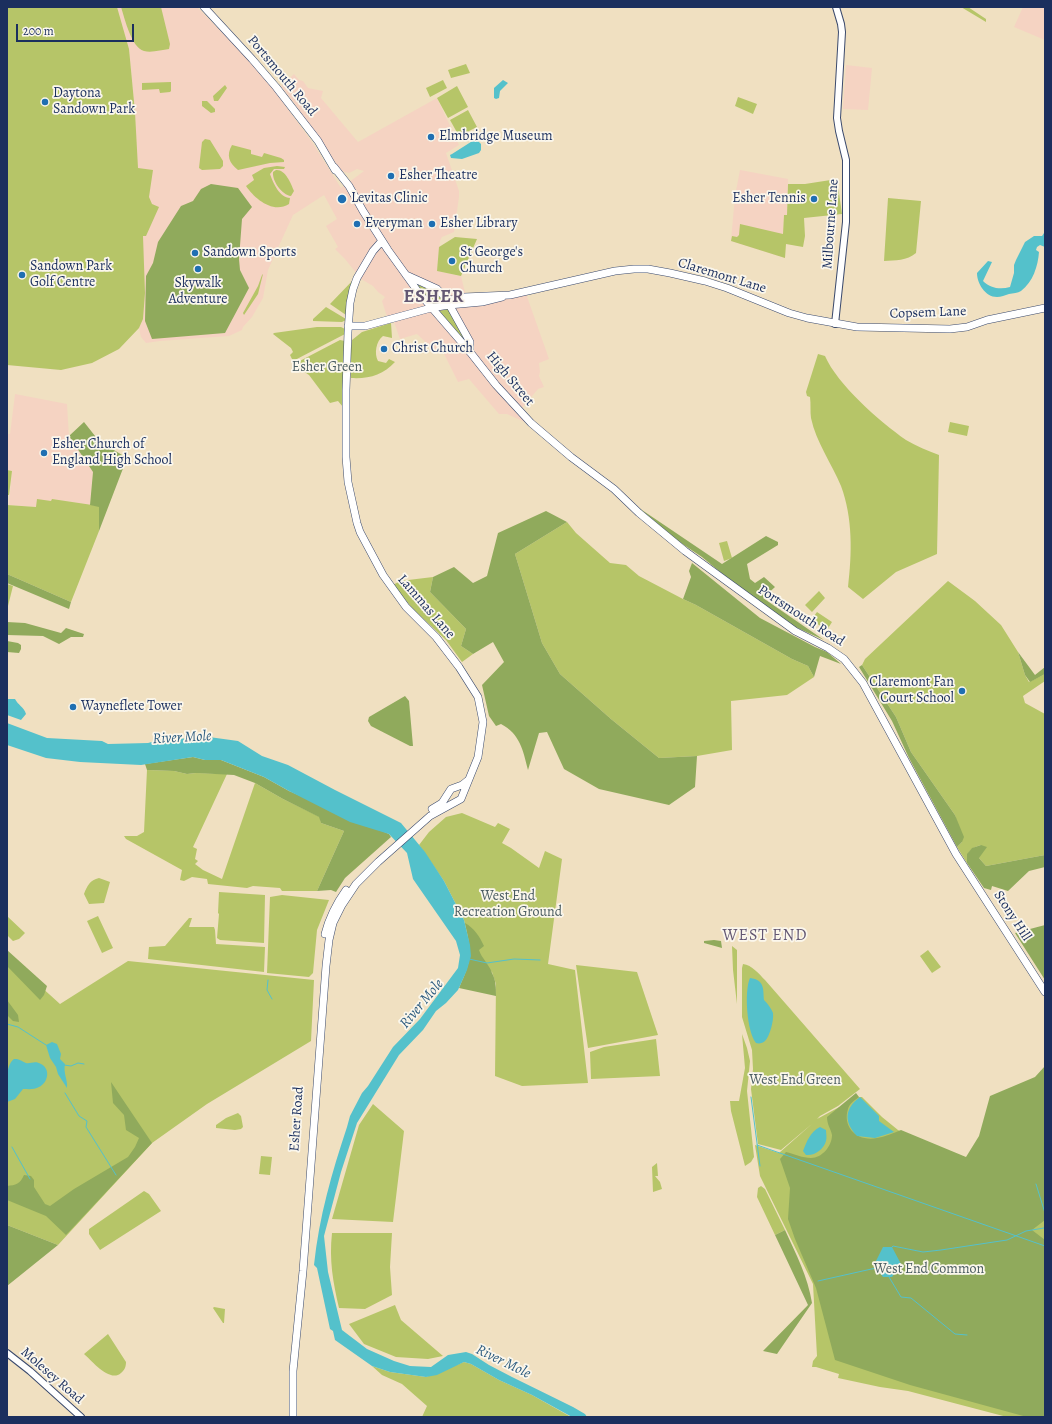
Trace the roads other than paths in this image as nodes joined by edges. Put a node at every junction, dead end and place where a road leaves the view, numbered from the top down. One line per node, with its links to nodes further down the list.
1 (204, 7): 3 (main road, Portsmouth Road)
2 (836, 7): 14 (street, Milbourne Lane)
3 (343, 181): 4 (main road, High Street)
4 (377, 234): 5 (main road, High Street); 6 (main road)
5 (384, 244): 6 (main road); 7 (main road, High Street)
6 (372, 251): 13 (main road)
7 (405, 274): 9 (main road, High Street); 11 (main road, High Street)
8 (506, 295): 9 (main road, Claremont Lane); 10 (main road, Claremont Lane); 14 (main road, Claremont Lane)
9 (445, 297): 10 (main road, High Street)
10 (449, 305): 11 (main road, Claremont Lane); 18 (main road, High Street)
11 (431, 308): 16 (main road, Claremont Lane); 18 (main road, High Street)
12 (1045, 308): 14 (main road, Copsem Lane)
13 (349, 317): 15 (main road); 16 (main road)
14 (834, 324)
15 (348, 326): 16 (main road, Claremont Lane); 17 (main road, Lammas Lane)
16 (360, 326): 17 (main road)
17 (348, 337): 20 (main road, Lammas Lane)
18 (470, 352): 19 (main road, High Street)
19 (531, 423): 27 (main road, Portsmouth Road)
20 (467, 780): 21 (main road, Lammas Lane); 22 (main road, Lammas Lane)
21 (456, 788): 22 (main road); 23 (main road)
22 (462, 795): 24 (main road)
23 (448, 796): 24 (main road); 25 (main road)
24 (456, 802): 25 (main road)
25 (409, 832): 26 (main road)
26 (390, 847): 31 (main road, Esher Road); 32 (main road, Esher Road)
27 (969, 875): 28 (main road, Stony Hill)
28 (1045, 992)
29 (7, 1353): 30 (street, Molesey Road)
30 (81, 1417)
31 (289, 1417)
32 (293, 1417)

